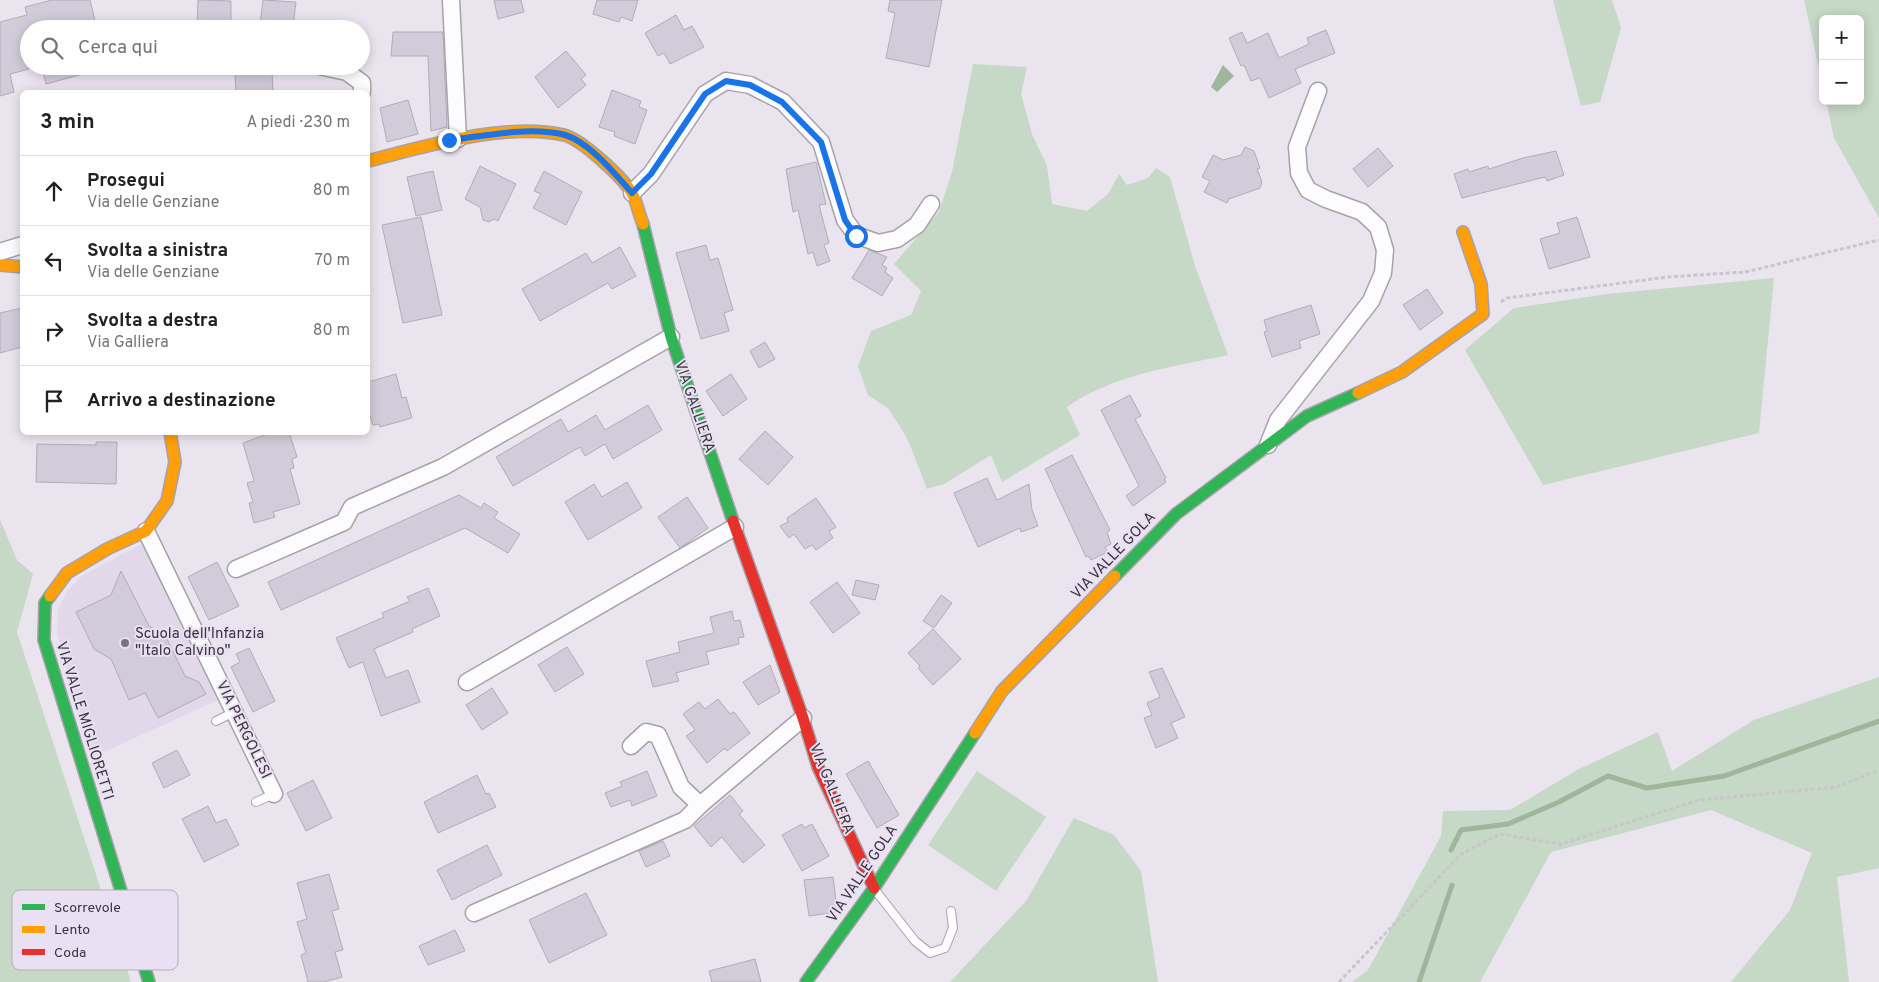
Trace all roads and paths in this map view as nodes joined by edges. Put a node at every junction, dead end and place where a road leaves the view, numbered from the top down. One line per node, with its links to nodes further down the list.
1 (451, 0): 5 (street)
2 (351, 75): 3 (street)
3 (362, 90)
4 (1318, 92): 18 (street)
5 (458, 139): 6 (street, VIA GALLIERA); 7 (street, VIA GALLIERA)
6 (370, 161)
7 (632, 193): 8 (street); 16 (street, VIA GALLIERA)
8 (931, 204)
9 (1463, 232): 15 (street)
10 (1879, 240): 15 (path)
11 (20, 246): 12 (street)
12 (0, 252)
13 (0, 265): 14 (street)
14 (20, 267)
15 (1483, 314): 18 (street, VIA VALLE GOLA)
16 (671, 337): 19 (street, VIA GALLIERA); 21 (street)
17 (170, 435): 20 (street)
18 (1268, 445): 31 (street, VIA VALLE GOLA)
19 (735, 527): 22 (street); 24 (street, VIA GALLIERA)
20 (146, 531): 23 (street, VIA PERGOLESI); 32 (street, VIA VALLE MIGLIORETTI)
21 (236, 569)
22 (467, 682)
23 (234, 712): 25 (lane); 28 (street, VIA PERGOLESI)
24 (803, 718): 30 (street); 31 (street, VIA GALLIERA)
25 (216, 721)
26 (631, 746): 30 (street)
27 (1879, 770): 38 (path)
28 (274, 794): 29 (lane)
29 (256, 802)
30 (700, 805): 34 (street)
31 (874, 888): 33 (lane); 37 (street, VIA VALLE GOLA)
32 (121, 890)
33 (951, 911)
34 (474, 913)
35 (145, 970): 36 (street, VIA VALLE MIGLIORETTI)
36 (149, 982)
37 (806, 982)
38 (1339, 982)

